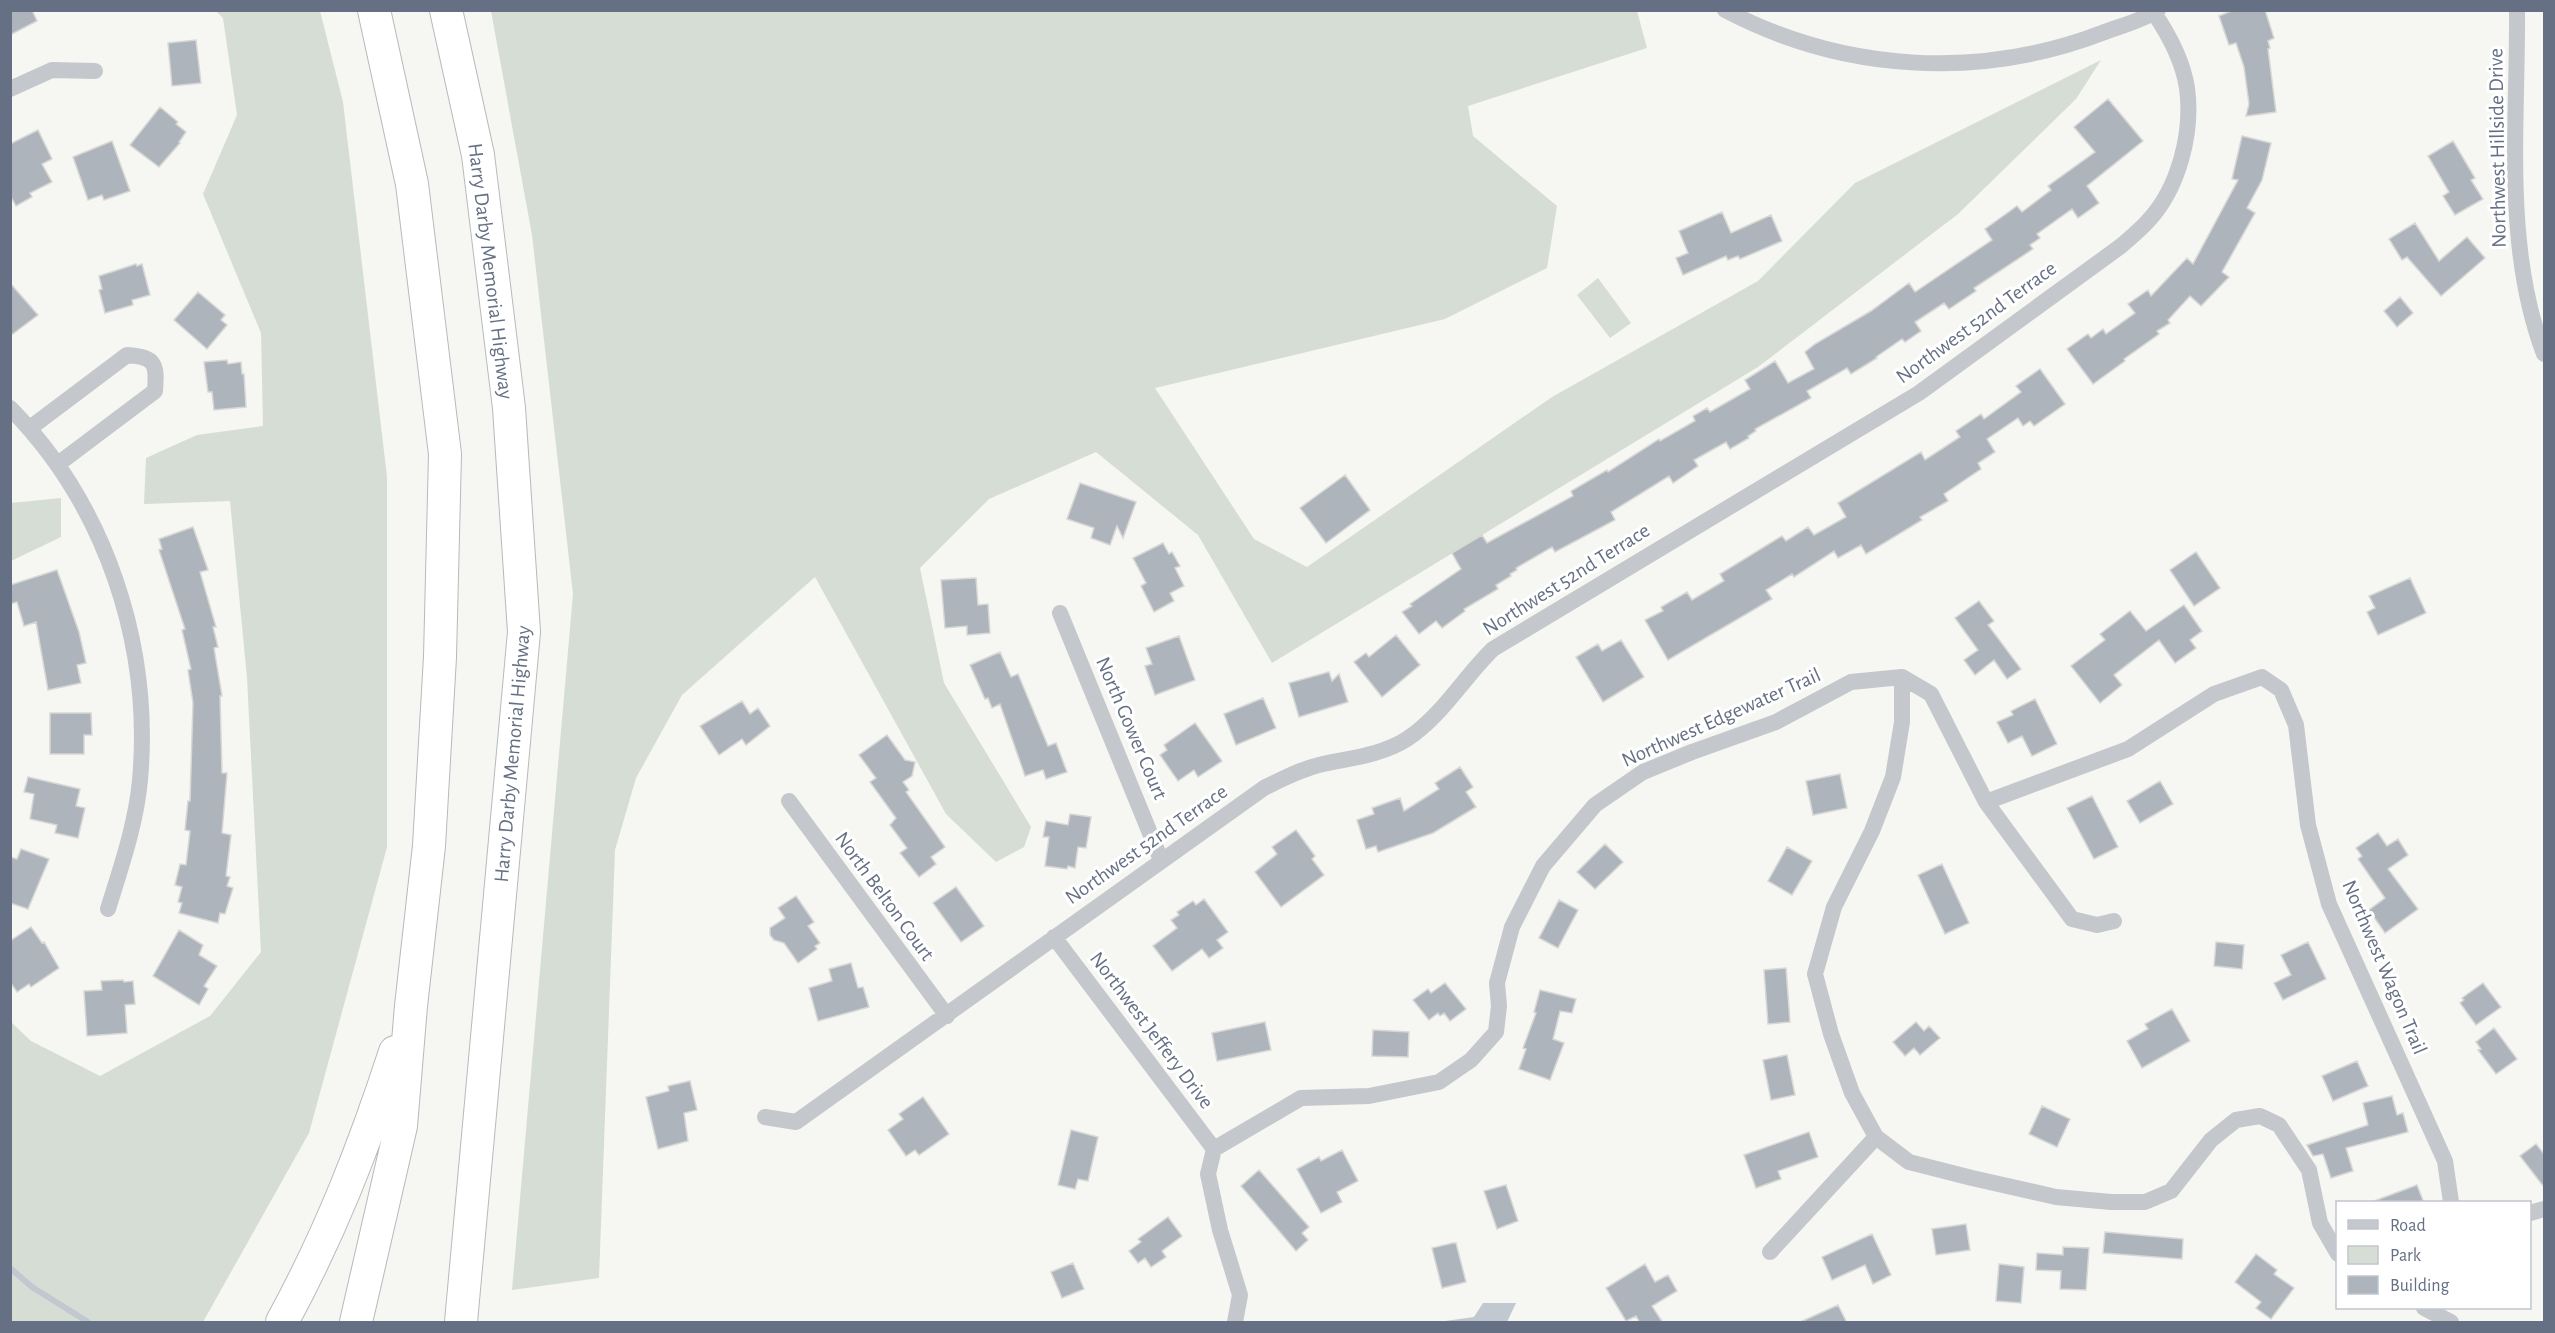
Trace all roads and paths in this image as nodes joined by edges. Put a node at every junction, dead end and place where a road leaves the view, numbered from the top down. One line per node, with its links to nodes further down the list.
1 (374, 10): 20 (highway)
2 (446, 10): 31 (highway, Harry Darby Memorial Highway)
3 (1725, 10): 5 (street)
4 (2517, 10): 8 (street, Northwest Hillside Drive)
5 (2156, 12): 16 (street, Northwest 52nd Terrace)
6 (95, 71): 7 (street)
7 (10, 89)
8 (2544, 354)
9 (10, 408): 10 (street)
10 (30, 428): 11 (street); 11 (street)
11 (58, 464): 17 (street)
12 (1060, 613): 16 (street, North Gower Court)
13 (1902, 677): 15 (street); 23 (street); 24 (street, Northwest Edgewater Trail)
14 (789, 801): 21 (street, North Belton Court)
15 (1986, 802): 18 (street); 25 (street, Northwest Wagon Trail)
16 (1161, 860): 19 (street, Northwest 52nd Terrace)
17 (108, 909)
18 (2114, 921)
19 (1054, 937): 21 (street, Northwest 52nd Terrace); 24 (street, Northwest Jeffery Drive)
20 (411, 1006): 29 (highway); 30 (highway)
21 (947, 1016): 22 (street, Northwest 52nd Terrace)
22 (765, 1117)
23 (1876, 1137): 26 (street); 27 (street)
24 (1214, 1149): 32 (street)
25 (2451, 1201)
26 (1770, 1252)
27 (2336, 1252)
28 (2426, 1309): 33 (street)
29 (282, 1323)
30 (356, 1323)
31 (461, 1323)
32 (1235, 1323)
33 (2451, 1323)

